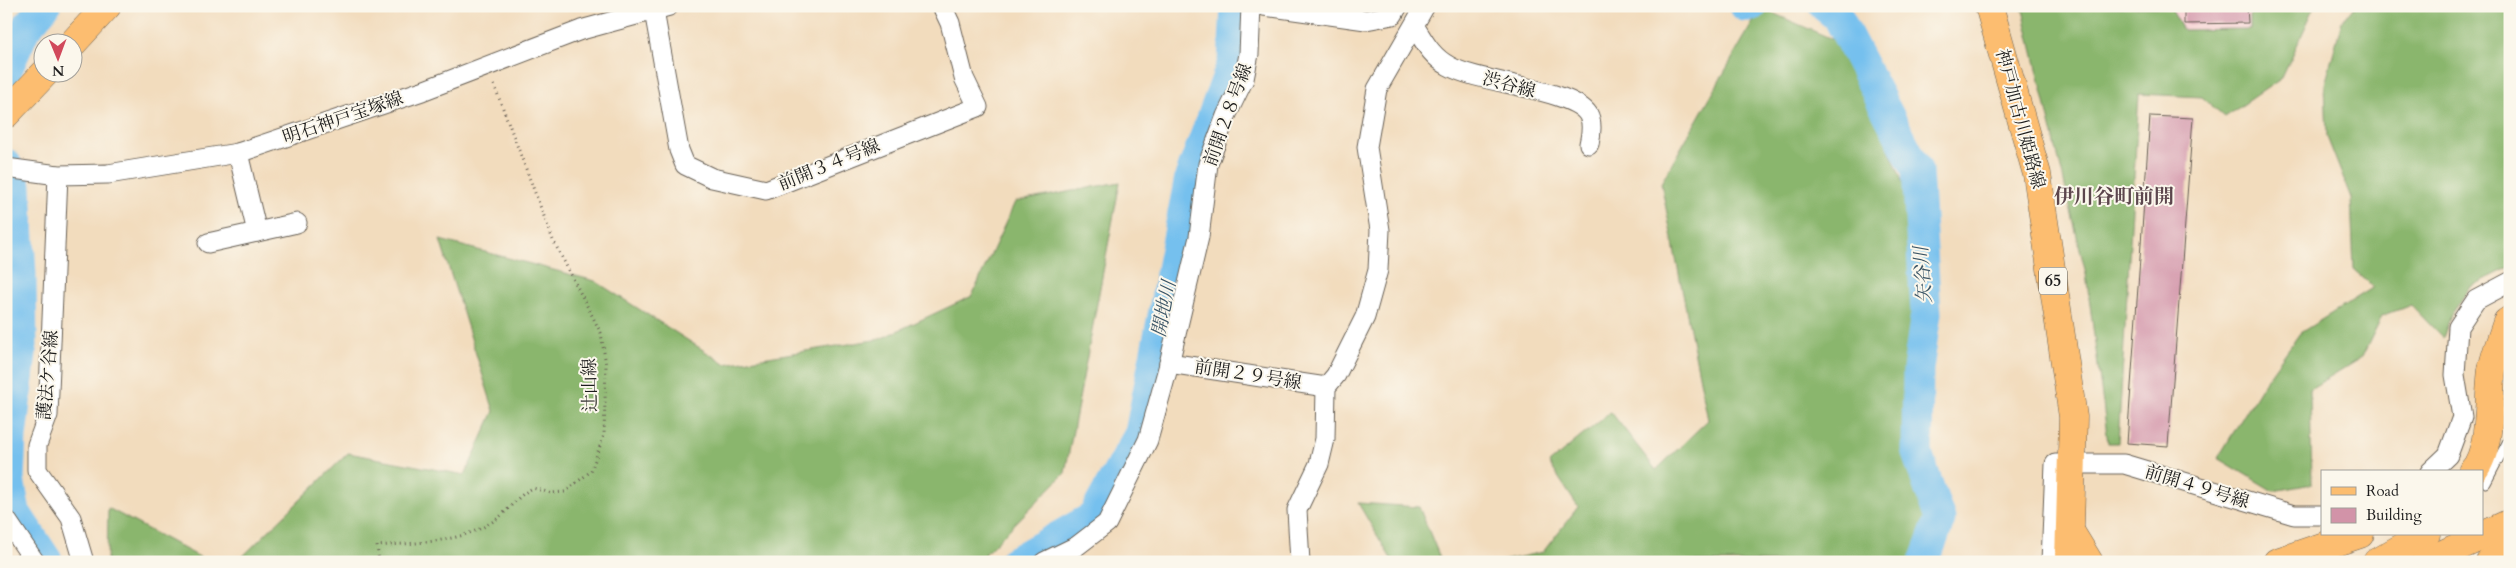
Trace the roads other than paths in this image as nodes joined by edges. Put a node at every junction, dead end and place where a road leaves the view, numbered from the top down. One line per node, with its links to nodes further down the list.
1 (107, 6): 10 (main road)
2 (942, 6): 8 (street, 前開３４号線)
3 (1251, 6): 22 (street, 前開２８号線)
4 (1264, 6): 5 (street)
5 (1398, 6)
6 (1426, 6): 9 (street)
7 (1989, 6): 25 (main road, 神戸加古川姫路線 / 65)
8 (661, 9): 14 (street, 明石神戸宝塚線)
9 (1415, 27): 13 (street, 渋谷線); 23 (street)
10 (82, 33)
11 (36, 82): 12 (main road)
12 (6, 114)
13 (1589, 144)
14 (238, 152): 16 (street, 明石神戸宝塚線); 18 (street)
15 (12, 169): 16 (street, 明石神戸宝塚線)
16 (58, 175): 39 (street, 護法ケ谷線)
17 (297, 223): 18 (street)
18 (256, 232): 19 (street)
19 (208, 243)
20 (2510, 282): 26 (street)
21 (2510, 320): 27 (main road)
22 (1169, 364): 23 (street, 前開２９号線); 40 (street, 前開２８号線)
23 (1326, 387): 41 (street)
24 (2510, 437): 28 (lane)
25 (2072, 463): 29 (street, 前開４９号線); 32 (main road, 神戸加古川姫路線 / 65); 42 (street)
26 (2432, 470)
27 (2479, 470)
28 (2484, 474)
29 (2321, 515)
30 (6, 519): 38 (street)
31 (2510, 523): 33 (main road)
32 (2070, 531): 43 (main road, 神戸加古川姫路線 / 65); 44 (main road)
33 (2484, 535)
34 (2354, 536): 45 (main road)
35 (2422, 536): 46 (main road)
36 (2482, 536): 47 (main road)
37 (2510, 553): 48 (main road)
38 (35, 562)
39 (84, 562)
40 (1044, 562)
41 (1300, 562)
42 (2051, 562)
43 (2069, 562)
44 (2089, 562)
45 (2277, 562)
46 (2377, 562)
47 (2426, 562)
48 (2490, 562)

